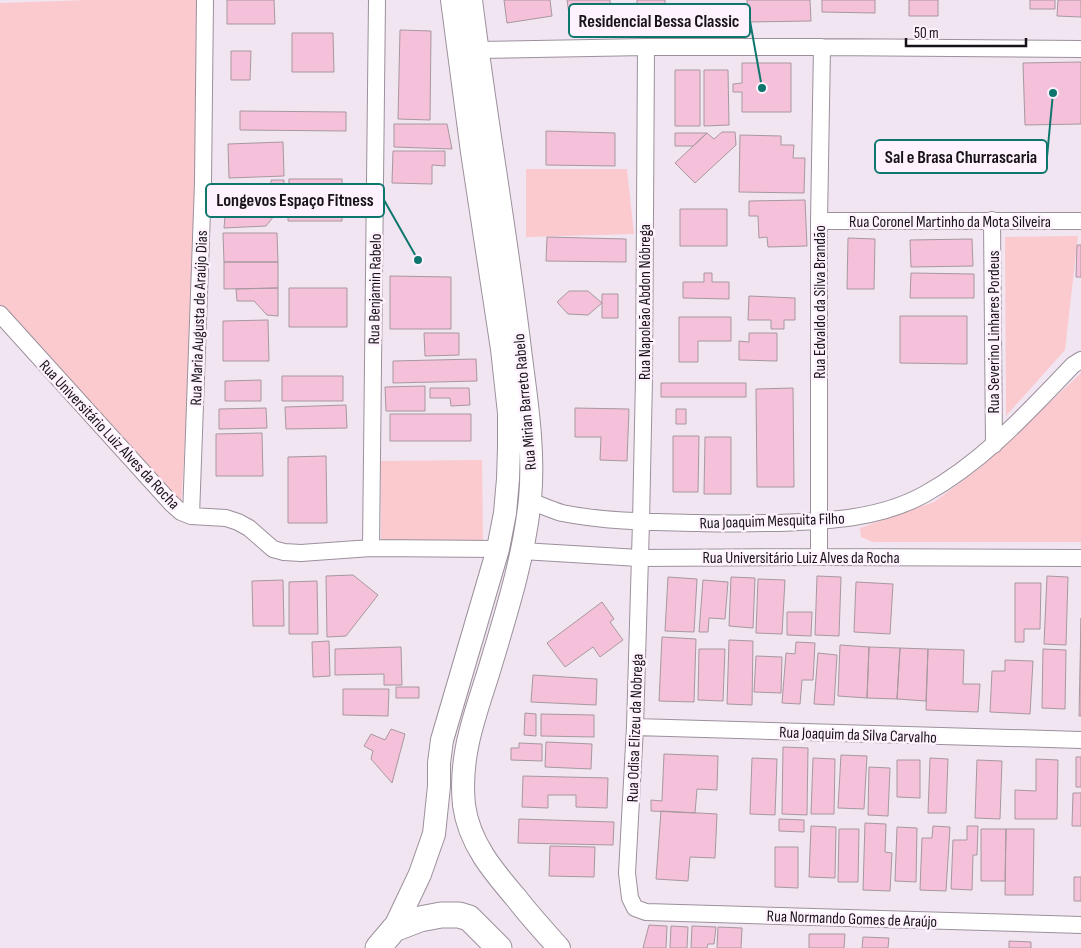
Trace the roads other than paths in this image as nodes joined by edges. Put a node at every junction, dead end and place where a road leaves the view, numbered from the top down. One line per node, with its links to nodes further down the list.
1 (206, 0): 16 (street, Rua Maria Augusta de Araújo Dias)
2 (377, 0): 19 (street, Rua Benjamin Rabelo)
3 (452, 0): 20 (main road, Rua Mirian Barreto Rabelo)
4 (471, 0): 8 (main road, Rua Mirian Barreto Rabelo)
5 (646, 47): 6 (street); 8 (street); 17 (street, Rua Napoleão Abdon Nóbrega)
6 (822, 47): 7 (street); 9 (street, Rua Edvaldo da Silva Brandão)
7 (1081, 49)
8 (477, 50): 15 (main road, Rua Mirian Barreto Rabelo)
9 (820, 220): 10 (street, Rua Coronel Martinho da Mota Silveira); 18 (street, Rua Edvaldo da Silva Brandão)
10 (992, 220): 11 (street, Rua Coronel Martinho da Mota Silveira); 14 (street, Rua Severino Linhares Pordeus)
11 (1081, 221)
12 (0, 314): 16 (street, Rua Universitário Luiz Alves da Rocha)
13 (1081, 360): 14 (street, Rua Joaquim Mesquita Filho)
14 (994, 444): 18 (street, Rua Joaquim Mesquita Filho)
15 (530, 501): 17 (street, Rua Joaquim Mesquita Filho); 21 (main road, Rua Mirian Barreto Rabelo)
16 (191, 516): 19 (street, Rua Universitário Luiz Alves da Rocha)
17 (641, 522): 18 (street, Rua Joaquim Mesquita Filho); 23 (street, Rua Napoleão Abdon Nóbrega)
18 (818, 522): 22 (street, Rua Edvaldo da Silva Brandão)
19 (371, 548): 20 (street, Rua Universitário Luiz Alves da Rocha)
20 (498, 549): 29 (main road, Rua Mirian Barreto Rabelo)
21 (522, 551): 23 (street, Rua Universitário Luiz Alves da Rocha); 32 (main road, Rua Mirian Barreto Rabelo)
22 (819, 556): 23 (street, Rua Universitário Luiz Alves da Rocha); 24 (street, Rua Universitário Luiz Alves da Rocha)
23 (639, 558): 25 (street, Rua Odisa Elizeu da Nobrega)
24 (1081, 558)
25 (635, 727): 26 (street, Rua Joaquim da Silva Carvalho); 27 (street, Rua Odisa Elizeu da Nobrega)
26 (1081, 740)
27 (630, 898): 28 (street, Rua Normando Gomes de Araújo)
28 (1081, 925)
29 (394, 929): 30 (main road, Rua Mirian Barreto Rabelo); 31 (main road)
30 (378, 948)
31 (498, 948)
32 (559, 948)

